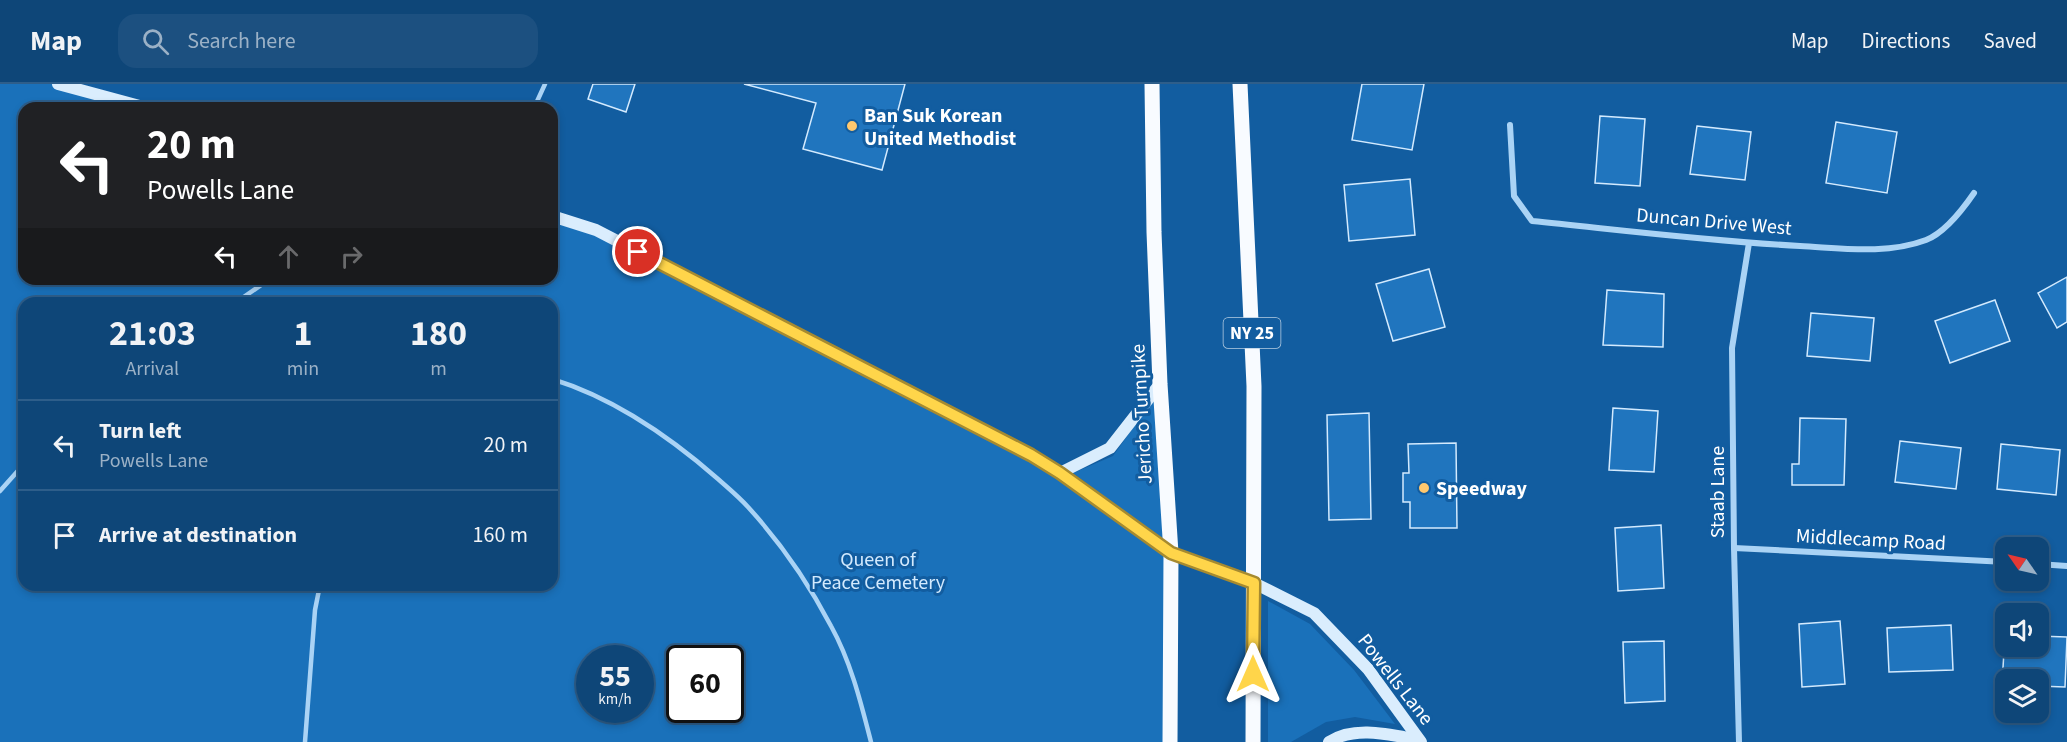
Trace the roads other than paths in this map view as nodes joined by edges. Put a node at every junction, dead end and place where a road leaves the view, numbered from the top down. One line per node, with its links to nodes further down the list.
1 (58, 84): 5 (street)
2 (545, 84): 6 (lane)
3 (1152, 84): 14 (main road, Jericho Turnpike)
4 (1240, 84): 23 (main road, NY 25)
5 (125, 102)
6 (537, 102)
7 (1510, 125): 10 (street, Duncan Drive West)
8 (1974, 193): 10 (street, Duncan Drive West)
9 (558, 218): 16 (street, Powells Lane)
10 (1749, 243): 18 (street, Staab Lane)
11 (261, 285): 12 (lane)
12 (244, 297)
13 (558, 381): 27 (lane)
14 (1160, 384): 16 (street); 19 (main road, Jericho Turnpike)
15 (18, 471): 17 (lane)
16 (1060, 473): 19 (street, Powells Lane)
17 (0, 491)
18 (1734, 548): 20 (street, Middlecamp Road); 31 (street, Staab Lane)
19 (1171, 553): 23 (street, Powells Lane); 28 (main road, Jericho Turnpike)
20 (1995, 561)
21 (2049, 565): 22 (street)
22 (2067, 566)
23 (1254, 583): 25 (street, Powells Lane); 29 (main road, NY 25)
24 (319, 591): 26 (lane)
25 (1420, 741): 30 (street)
26 (305, 742)
27 (871, 742)
28 (1170, 742)
29 (1253, 742)
30 (1329, 742)
31 (1739, 742)

